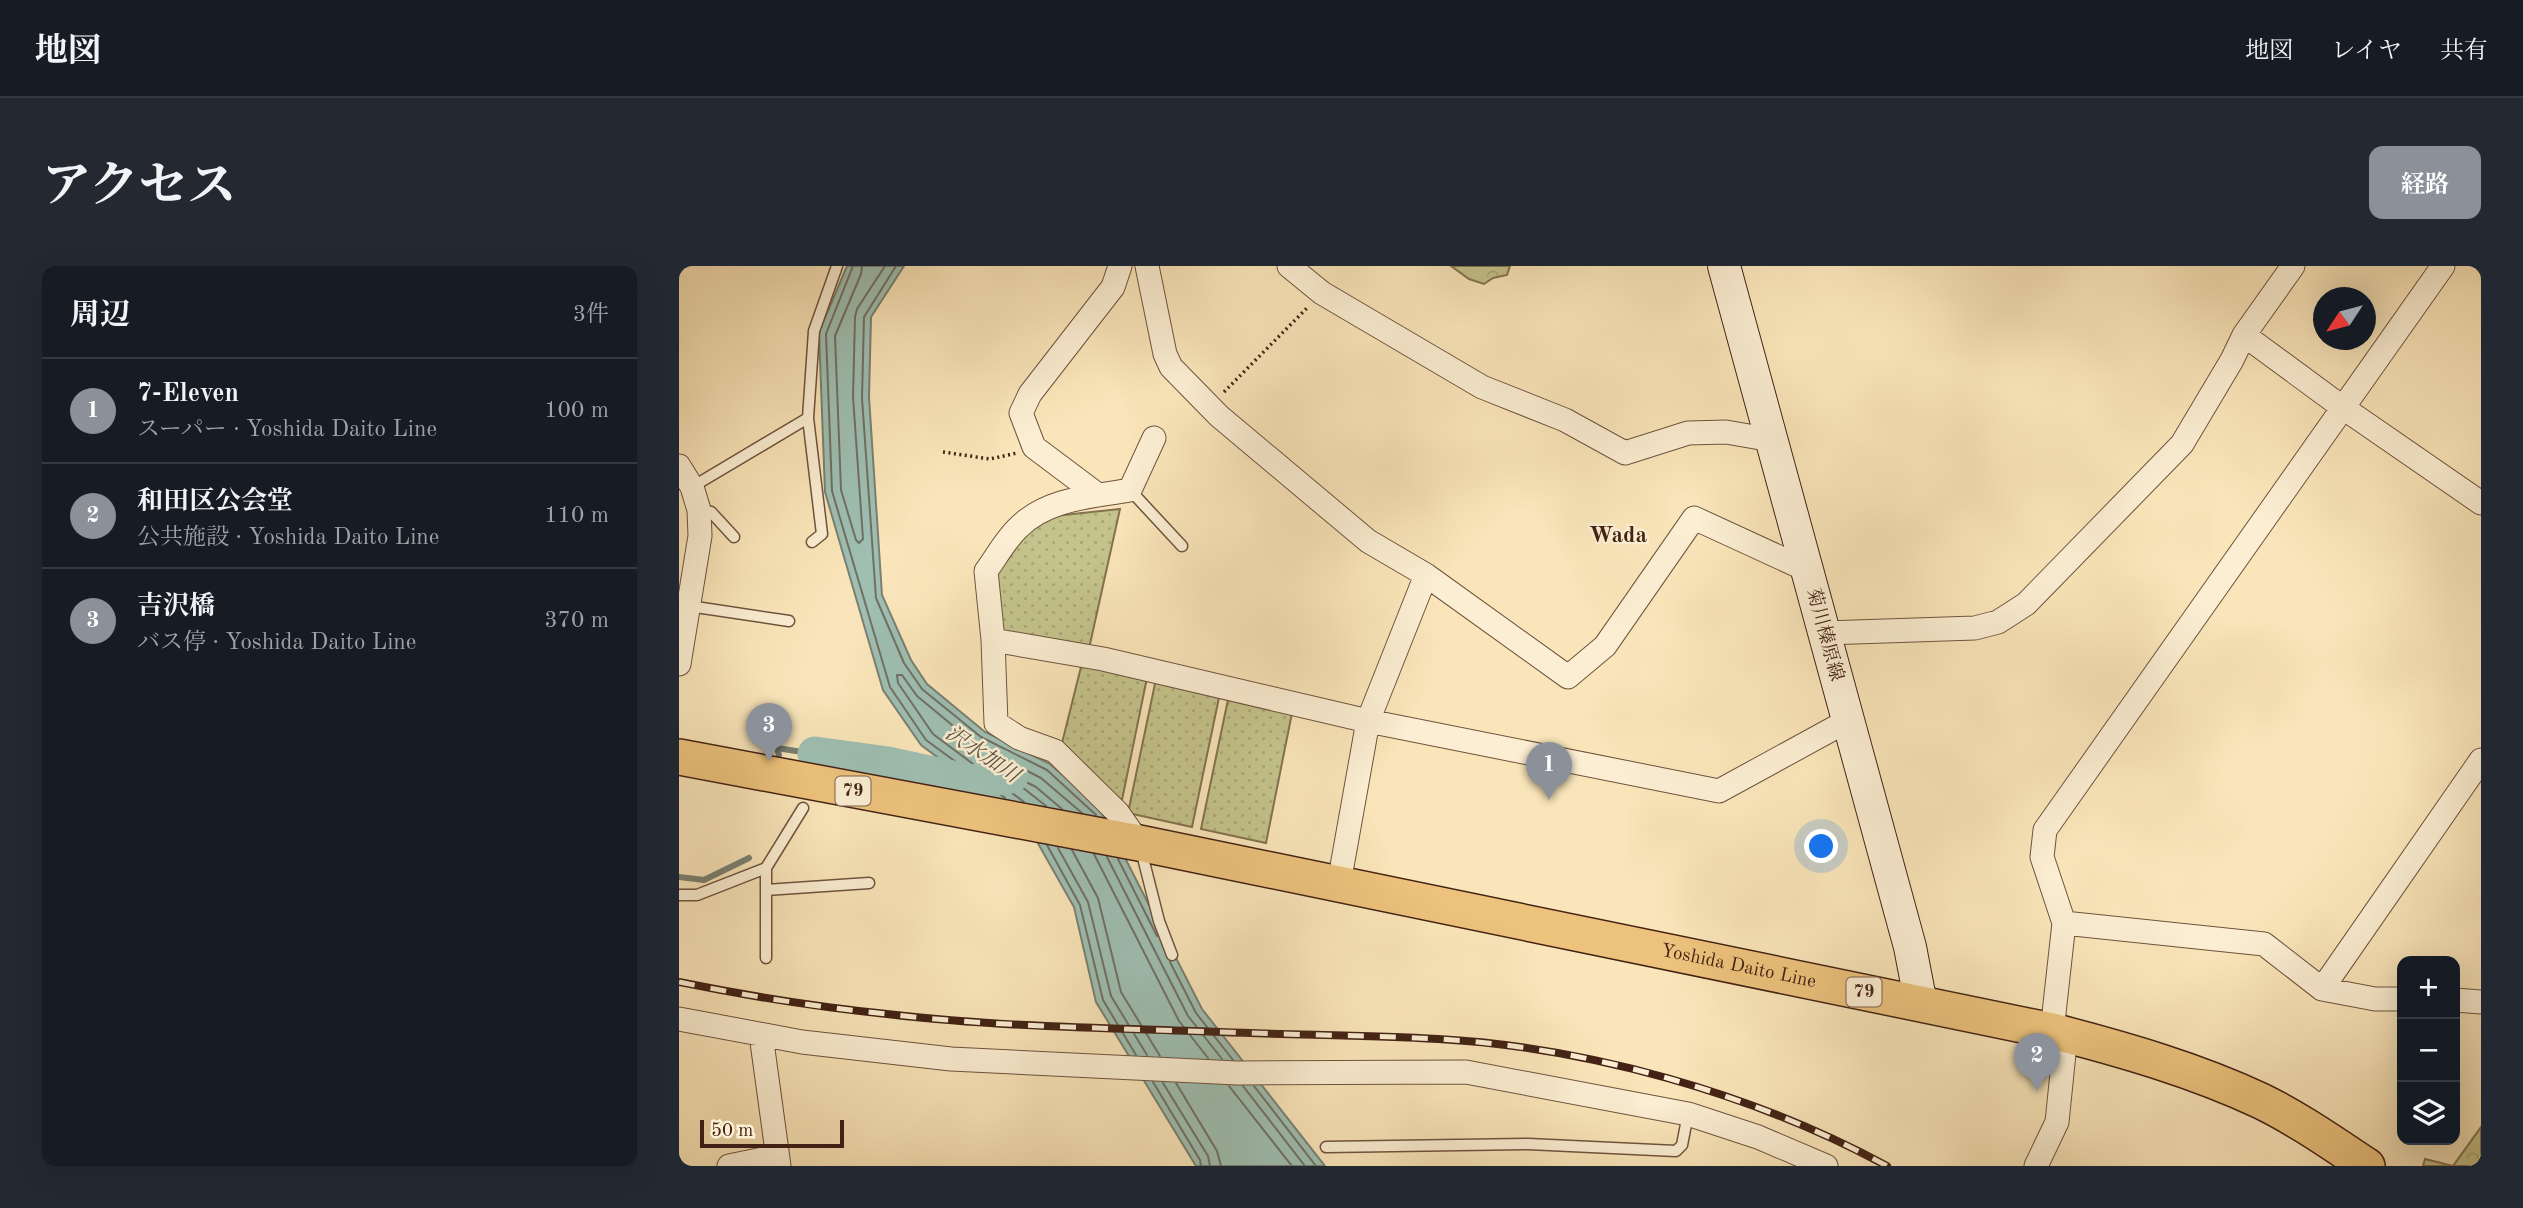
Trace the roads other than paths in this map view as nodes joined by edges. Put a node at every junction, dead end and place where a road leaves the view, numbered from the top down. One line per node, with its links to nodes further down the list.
1 (837, 266): 10 (lane)
2 (1120, 266): 16 (street)
3 (1147, 266): 23 (street)
4 (1289, 266): 12 (street)
5 (1724, 266): 12 (main road, 菊川榛原線)
6 (2293, 266): 8 (street)
7 (2444, 266): 9 (street)
8 (2244, 334): 9 (street); 26 (street)
9 (2342, 407): 17 (street); 40 (street)
10 (808, 418): 14 (lane); 20 (lane)
11 (1154, 438): 15 (street)
12 (1772, 440): 22 (main road, 菊川榛原線)
13 (679, 466): 14 (street)
14 (692, 487): 18 (street)
15 (1130, 490): 16 (street); 21 (lane)
16 (1098, 495): 27 (street)
17 (2481, 503)
18 (699, 510): 19 (lane); 24 (street)
19 (734, 537)
20 (812, 542)
21 (1182, 545)
22 (1807, 570): 23 (street); 26 (main road, 菊川榛原線)
23 (1426, 575): 29 (street)
24 (689, 606): 25 (lane); 28 (street)
25 (789, 621)
26 (1825, 634): 30 (main road, 菊川榛原線)
27 (993, 640): 29 (street); 34 (street)
28 (679, 664)
29 (1368, 721): 30 (street); 37 (street)
30 (1847, 721): 47 (main road, 菊川榛原線)
31 (679, 757): 34 (main road, 79)
32 (2481, 760): 43 (street)
33 (803, 808): 35 (lane)
34 (1133, 842): 37 (main road, Yoshida Daito Line / 79); 41 (lane)
35 (766, 868): 38 (lane); 39 (lane)
36 (869, 883): 38 (lane)
37 (1339, 883): 47 (main road, Yoshida Daito Line / 79)
38 (766, 890): 42 (lane)
39 (679, 895)
40 (2064, 923): 43 (street); 49 (street)
41 (1172, 955)
42 (766, 958)
43 (2322, 989): 44 (street)
44 (2397, 999)
45 (2460, 1000): 46 (street)
46 (2481, 1002)
47 (1921, 1004): 49 (main road, Yoshida Daito Line / 79)
48 (679, 1019): 50 (street)
49 (2059, 1032): 56 (street); 57 (main road, Yoshida Daito Line / 79)
50 (761, 1035): 51 (street); 53 (street)
51 (1688, 1114): 52 (lane); 55 (street)
52 (1326, 1147)
53 (778, 1161): 54 (street)
54 (729, 1166)
55 (1826, 1166)
56 (2036, 1166)
57 (2367, 1166)

